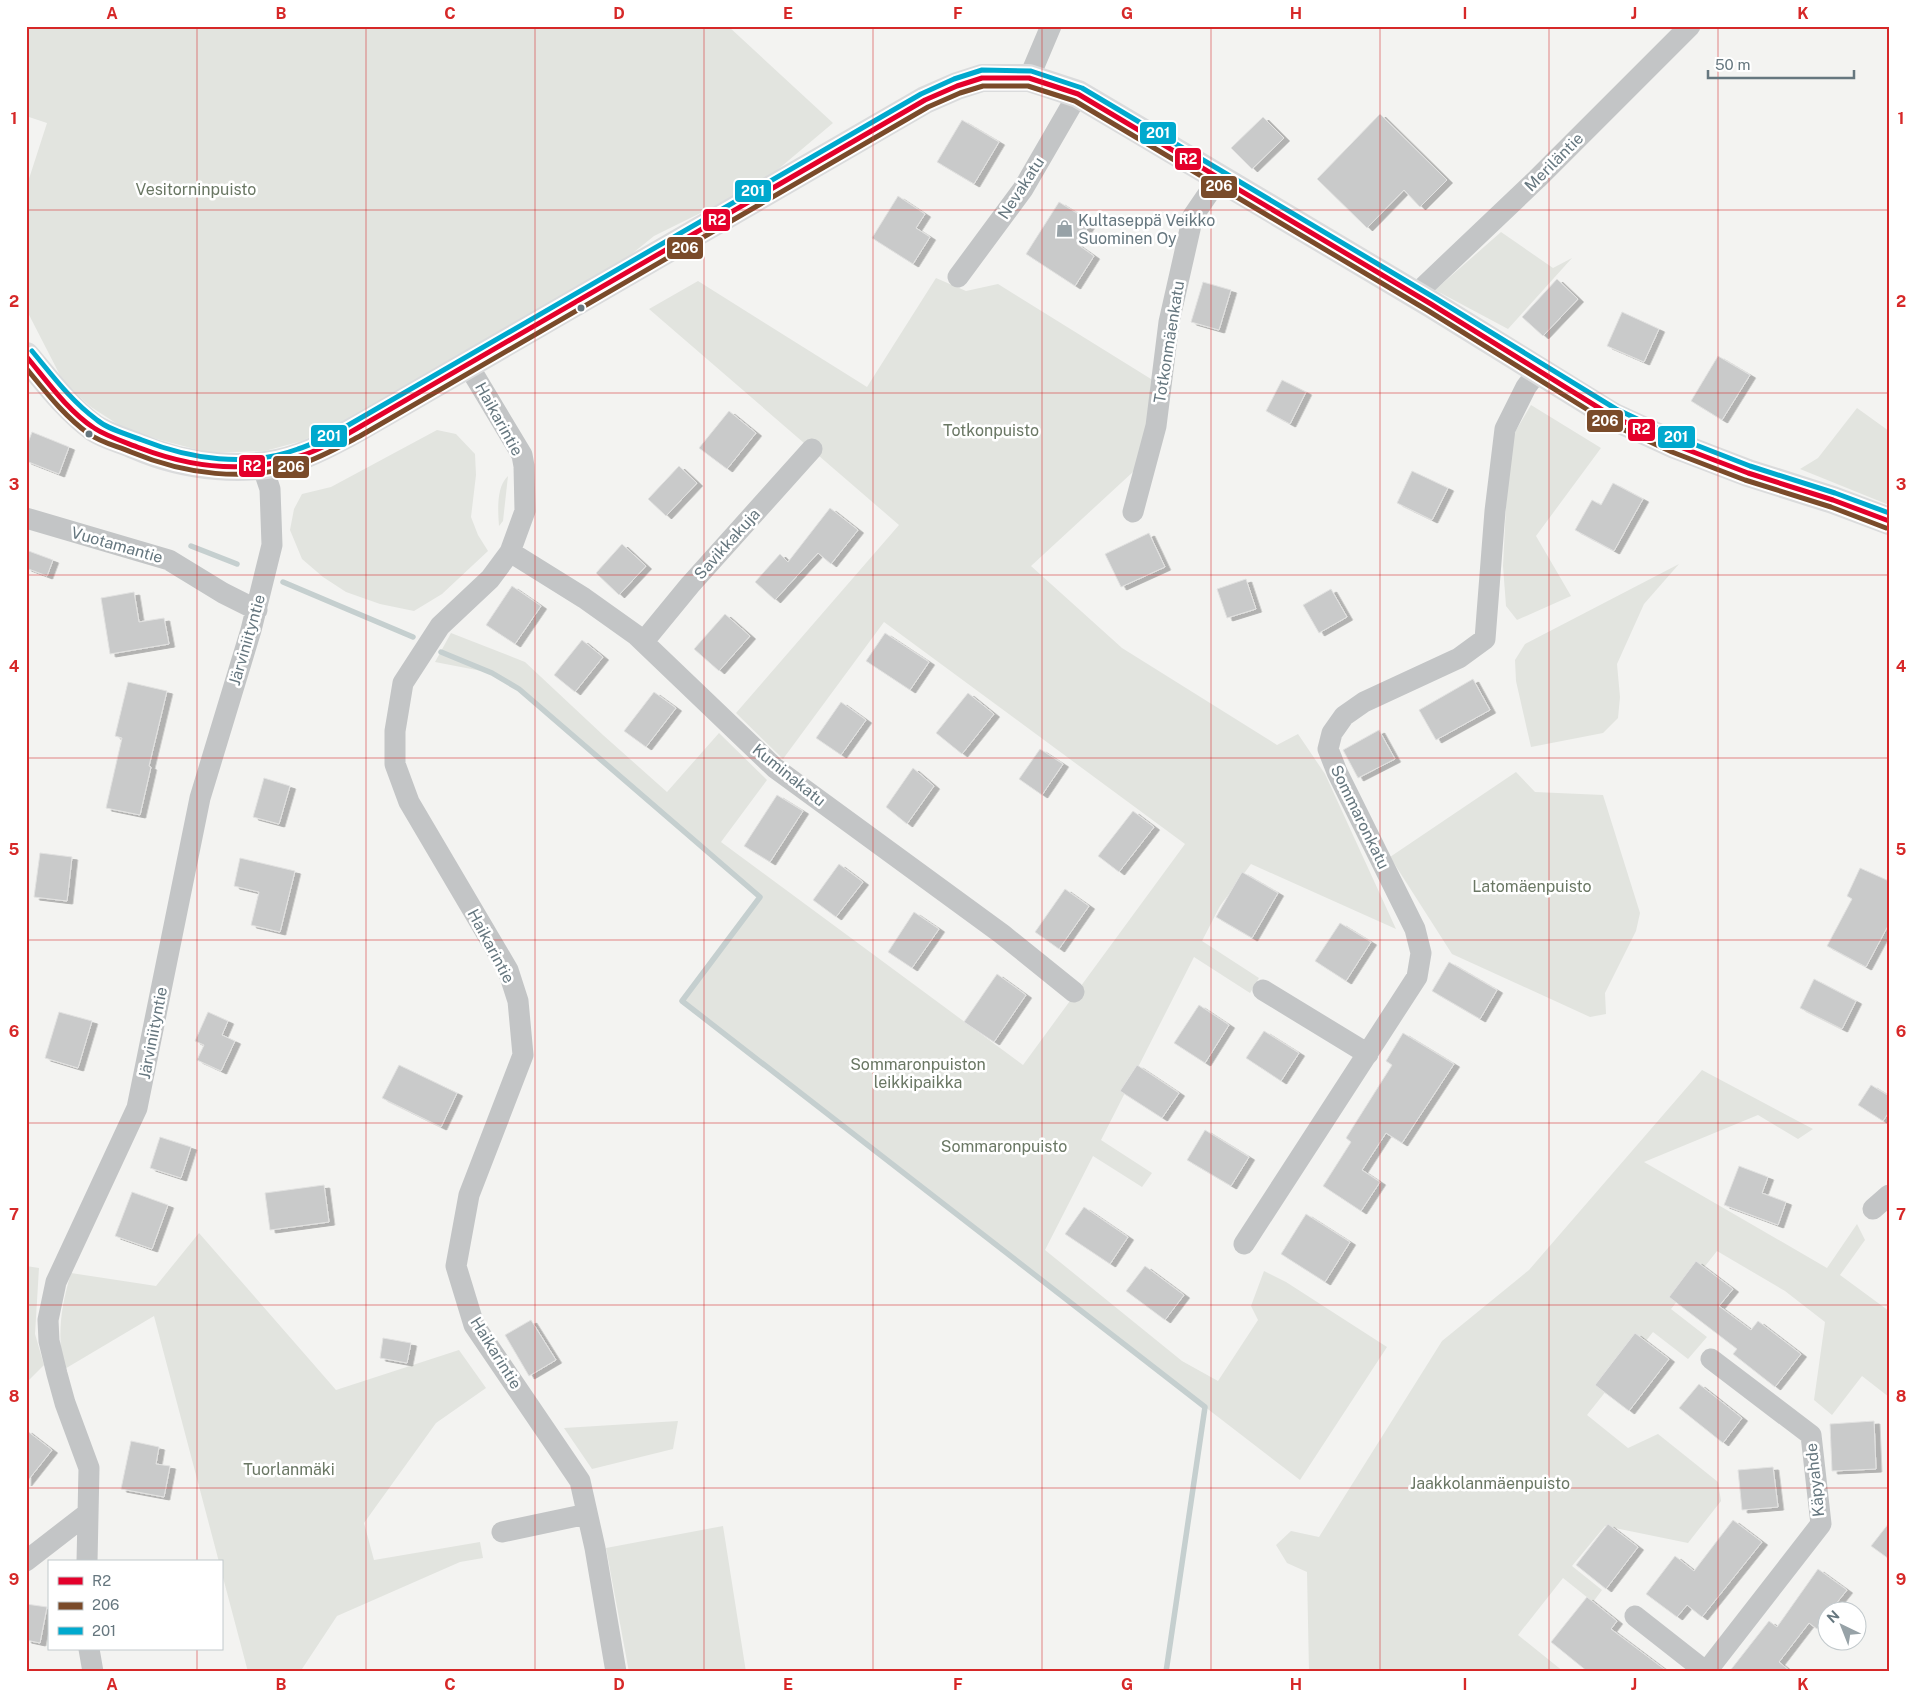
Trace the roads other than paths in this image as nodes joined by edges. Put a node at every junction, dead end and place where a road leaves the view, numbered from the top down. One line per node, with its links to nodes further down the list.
1 (1051, 26): 3 (street)
2 (1690, 26): 7 (street, Meriläntie)
3 (1029, 78): 4 (street); 9 (street)
4 (1078, 94): 5 (street); 6 (street, Nevakatu)
5 (1219, 178): 7 (street); 13 (street, Totkonmäenkatu)
6 (958, 277)
7 (1415, 294): 10 (street)
8 (26, 356): 12 (street)
9 (468, 365): 12 (street); 16 (street, Haikarintie)
10 (1538, 371): 15 (street); 21 (street, Sommaronkatu)
11 (812, 449): 18 (street, Savikkakuja)
12 (262, 465): 17 (street, Järviniityntie)
13 (1133, 512)
14 (26, 518): 17 (street, Vuotamantie)
15 (1889, 521)
16 (510, 552): 18 (street, Kuminakatu); 25 (street, Haikarintie)
17 (257, 610): 24 (street, Järviniityntie)
18 (644, 641): 20 (street, Kuminakatu)
19 (1263, 990): 21 (street)
20 (1074, 992)
21 (1368, 1054): 22 (street, Sommaronkatu)
22 (1244, 1244)
23 (1711, 1359): 31 (street, Käpyahde)
24 (88, 1513): 27 (street, Järviniityntie); 28 (street)
25 (587, 1514): 26 (street); 33 (street, Haikarintie)
26 (502, 1532)
27 (87, 1560)
28 (26, 1561)
29 (1635, 1616): 31 (street)
30 (89, 1650): 32 (street)
31 (1706, 1671)
32 (93, 1672)
33 (616, 1672)

